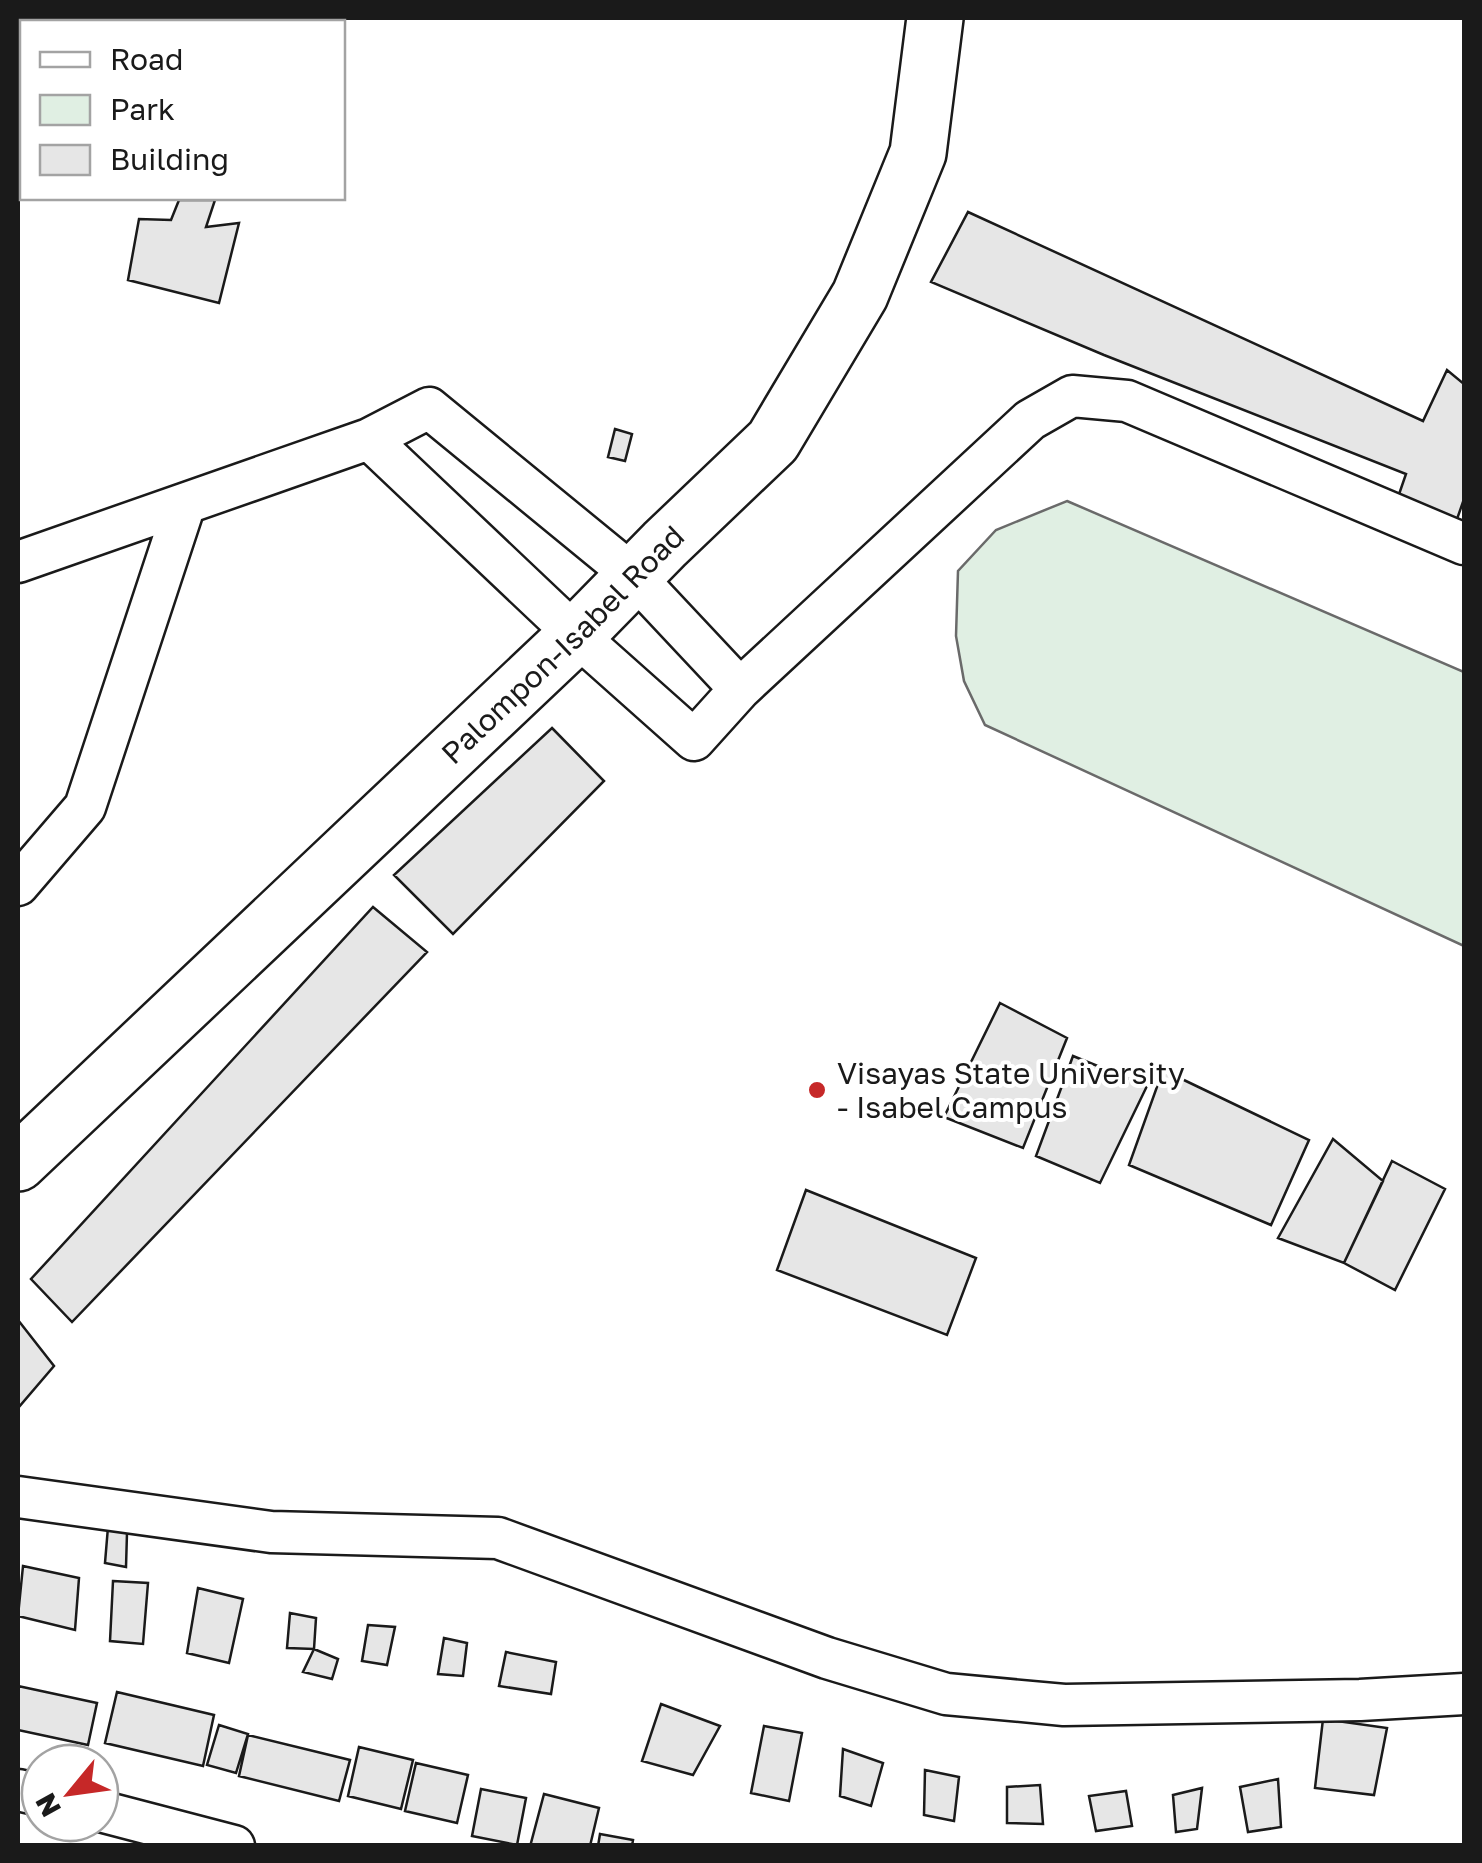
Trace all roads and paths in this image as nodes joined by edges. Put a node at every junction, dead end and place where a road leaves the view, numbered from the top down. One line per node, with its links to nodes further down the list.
1 (935, 18): 6 (highway, Palompon-Isabel Road)
2 (370, 439): 3 (lane); 6 (lane); 7 (lane)
3 (184, 504): 5 (lane); 9 (lane)
4 (1464, 544): 8 (lane)
5 (18, 562)
6 (634, 576): 7 (highway, Palompon-Isabel Road); 8 (lane)
7 (576, 635): 8 (lane); 10 (highway, Palompon-Isabel Road)
8 (740, 689)
9 (18, 884)
10 (18, 1164)
11 (18, 1496): 12 (lane)
12 (1464, 1694)
13 (120, 1816): 14 (lane)
14 (234, 1846)

